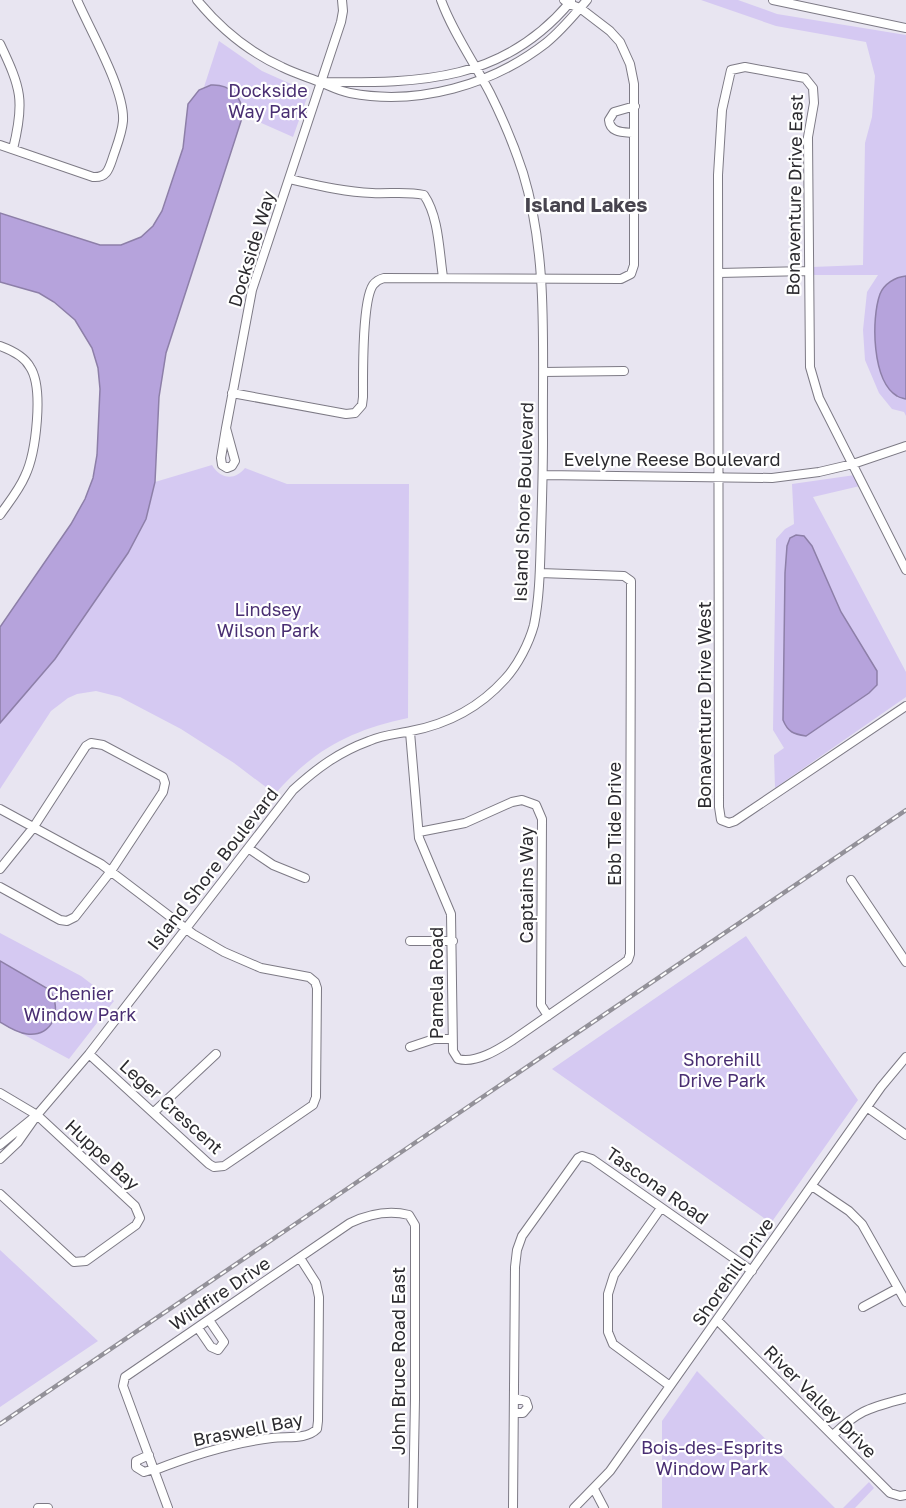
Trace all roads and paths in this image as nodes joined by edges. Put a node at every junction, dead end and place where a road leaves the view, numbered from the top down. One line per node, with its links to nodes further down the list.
1 (77, 0): 17 (street)
2 (197, 0): 13 (street)
3 (342, 0): 13 (street, Dockside Way)
4 (441, 0): 11 (street, Island Shore Boulevard)
5 (587, 0): 8 (street)
6 (773, 0): 9 (street)
7 (568, 1): 8 (street); 11 (street)
8 (580, 8): 12 (street); 14 (street)
9 (906, 28)
10 (0, 44): 17 (street)
11 (476, 68): 12 (street, Island Shore Boulevard); 13 (street)
12 (482, 80): 13 (street); 22 (street, Island Shore Boulevard)
13 (321, 82): 18 (street, Dockside Way)
14 (634, 106): 15 (street); 15 (street)
15 (634, 134): 22 (street)
16 (0, 146): 17 (street)
17 (13, 149)
18 (289, 179): 21 (street); 26 (street, Dockside Way)
19 (808, 271): 20 (street); 20 (street, Bonaventure Drive East); 29 (street, Bonaventure Drive East)
20 (719, 273): 31 (street, Bonaventure Drive East)
21 (443, 277): 22 (street); 26 (street)
22 (542, 278): 25 (street, Island Shore Boulevard)
23 (0, 346): 32 (street)
24 (624, 371): 25 (street)
25 (543, 372): 30 (street, Island Shore Boulevard)
26 (232, 393): 27 (street, Dockside Way)
27 (226, 428)
28 (906, 446): 29 (street, Evelyne Reese Boulevard)
29 (853, 464): 31 (street, Evelyne Reese Boulevard); 33 (street, Bonaventure Drive East)
30 (543, 475): 31 (street, Evelyne Reese Boulevard); 34 (street, Island Shore Boulevard)
31 (719, 477): 35 (street, Bonaventure Drive West)
32 (0, 515)
33 (906, 570)
34 (540, 573): 36 (street, Island Shore Boulevard); 50 (street, Ebb Tide Drive)
35 (906, 706)
36 (410, 732): 39 (street, Pamela Road); 40 (street, Island Shore Boulevard)
37 (0, 809): 38 (street)
38 (33, 828): 41 (street); 42 (street); 42 (street)
39 (419, 832): 48 (street, Pamela Road); 50 (street, Captains Way)
40 (248, 848): 43 (street); 46 (street, Island Shore Boulevard)
41 (0, 869)
42 (111, 871): 45 (street); 46 (street)
43 (305, 878)
44 (851, 880): 49 (street)
45 (0, 887)
46 (186, 928): 53 (street, Island Shore Boulevard); 59 (street, Leger Crescent)
47 (410, 941): 48 (street)
48 (453, 941): 51 (street, Pamela Road)
49 (906, 962)
50 (548, 1016): 56 (street, Ebb Tide Drive)
51 (452, 1039): 52 (street); 56 (street, Pamela Road)
52 (410, 1047)
53 (89, 1054): 59 (street, Leger Crescent); 60 (street, Island Shore Boulevard)
54 (216, 1054): 59 (street)
55 (906, 1057): 58 (street, Shorehill Drive)
56 (458, 1059)
57 (0, 1093): 60 (street)
58 (868, 1108): 61 (street); 64 (street, Shorehill Drive)
59 (154, 1112)
60 (37, 1116): 62 (street, Island Shore Boulevard); 63 (street, Island Shore Boulevard); 65 (street, Huppe Bay)
61 (906, 1134)
62 (0, 1145)
63 (0, 1159)
64 (812, 1186): 69 (street, Shorehill Drive); 70 (street)
65 (0, 1194)
66 (661, 1208): 69 (street, Tascona Road); 76 (street); 77 (street, Tascona Road)
67 (409, 1215): 68 (street, Wildfire Drive); 89 (street, John Bruce Road East)
68 (300, 1258): 73 (street, Wildfire Drive); 82 (street, Braswell Bay)
69 (752, 1271): 74 (street, Shorehill Drive)
70 (898, 1288): 71 (street); 72 (street)
71 (906, 1302)
72 (863, 1307)
73 (209, 1320): 75 (street, Wildfire Drive); 75 (street)
74 (717, 1320): 76 (street, Shorehill Drive); 80 (street, River Valley Drive)
75 (198, 1328): 81 (street, Wildfire Drive)
76 (670, 1386): 83 (street, Shorehill Drive)
77 (514, 1398): 79 (street, Tascona Road); 79 (street, Tascona Road)
78 (906, 1398): 80 (street)
79 (514, 1413): 90 (street, Tascona Road)
80 (833, 1435): 84 (street, River Valley Drive)
81 (149, 1455): 82 (street, Wildfire Drive); 82 (street)
82 (154, 1469): 88 (street, Wildfire Drive)
83 (594, 1489): 85 (street, Shorehill Drive); 93 (street)
84 (906, 1495)
85 (581, 1501): 91 (street, Shorehill Drive); 92 (street, Shorehill Drive)
86 (38, 1508): 87 (street)
87 (48, 1508)
88 (168, 1508)
89 (413, 1508)
90 (513, 1508)
91 (567, 1508)
92 (574, 1508)
93 (604, 1508)

